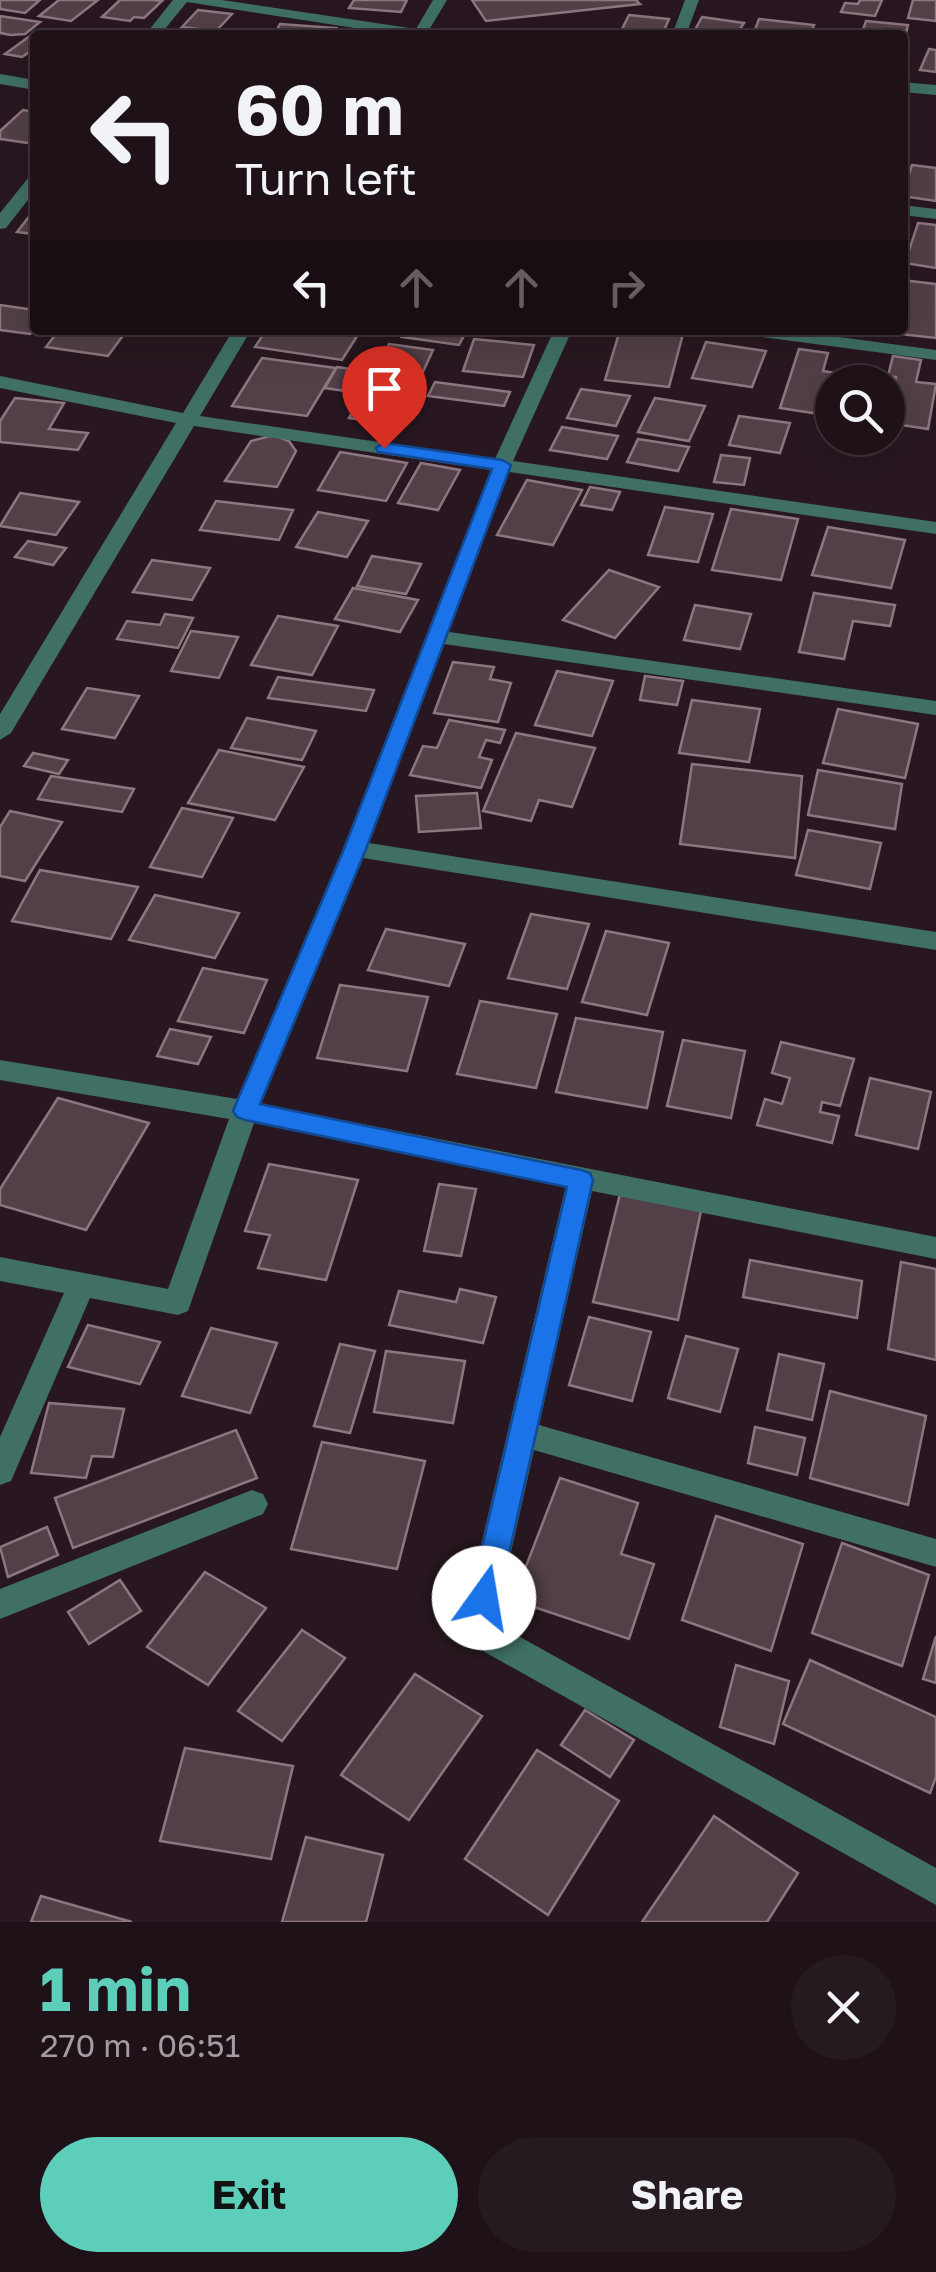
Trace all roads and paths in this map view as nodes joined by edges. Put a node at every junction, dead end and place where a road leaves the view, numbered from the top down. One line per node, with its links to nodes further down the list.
1 (181, 0): 5 (street)
2 (193, 0): 6 (street)
3 (440, 0): 7 (street)
4 (692, 0): 8 (street)
5 (156, 30)
6 (392, 30)
7 (421, 30)
8 (681, 30)
9 (0, 79): 10 (street)
10 (30, 84)
11 (908, 87): 12 (street)
12 (936, 90)
13 (30, 186): 16 (street)
14 (908, 211): 15 (street)
15 (936, 214)
16 (2, 219)
17 (239, 335): 22 (street)
18 (561, 335): 23 (street)
19 (786, 335): 20 (street)
20 (936, 354)
21 (0, 382): 22 (street)
22 (188, 420): 23 (street); 27 (street)
23 (502, 465): 24 (street); 25 (street)
24 (936, 528)
25 (438, 637): 26 (street); 28 (street)
26 (936, 708)
27 (0, 732)
28 (355, 849): 29 (street); 31 (street)
29 (936, 941)
30 (0, 1070): 31 (street)
31 (245, 1111): 32 (street); 35 (street)
32 (581, 1180): 33 (street); 36 (street)
33 (936, 1248)
34 (0, 1269): 35 (street)
35 (82, 1285): 37 (street)
36 (521, 1433): 39 (street); 41 (street)
37 (0, 1471)
38 (252, 1504): 40 (street)
39 (936, 1554)
40 (0, 1604)
41 (936, 1888)

